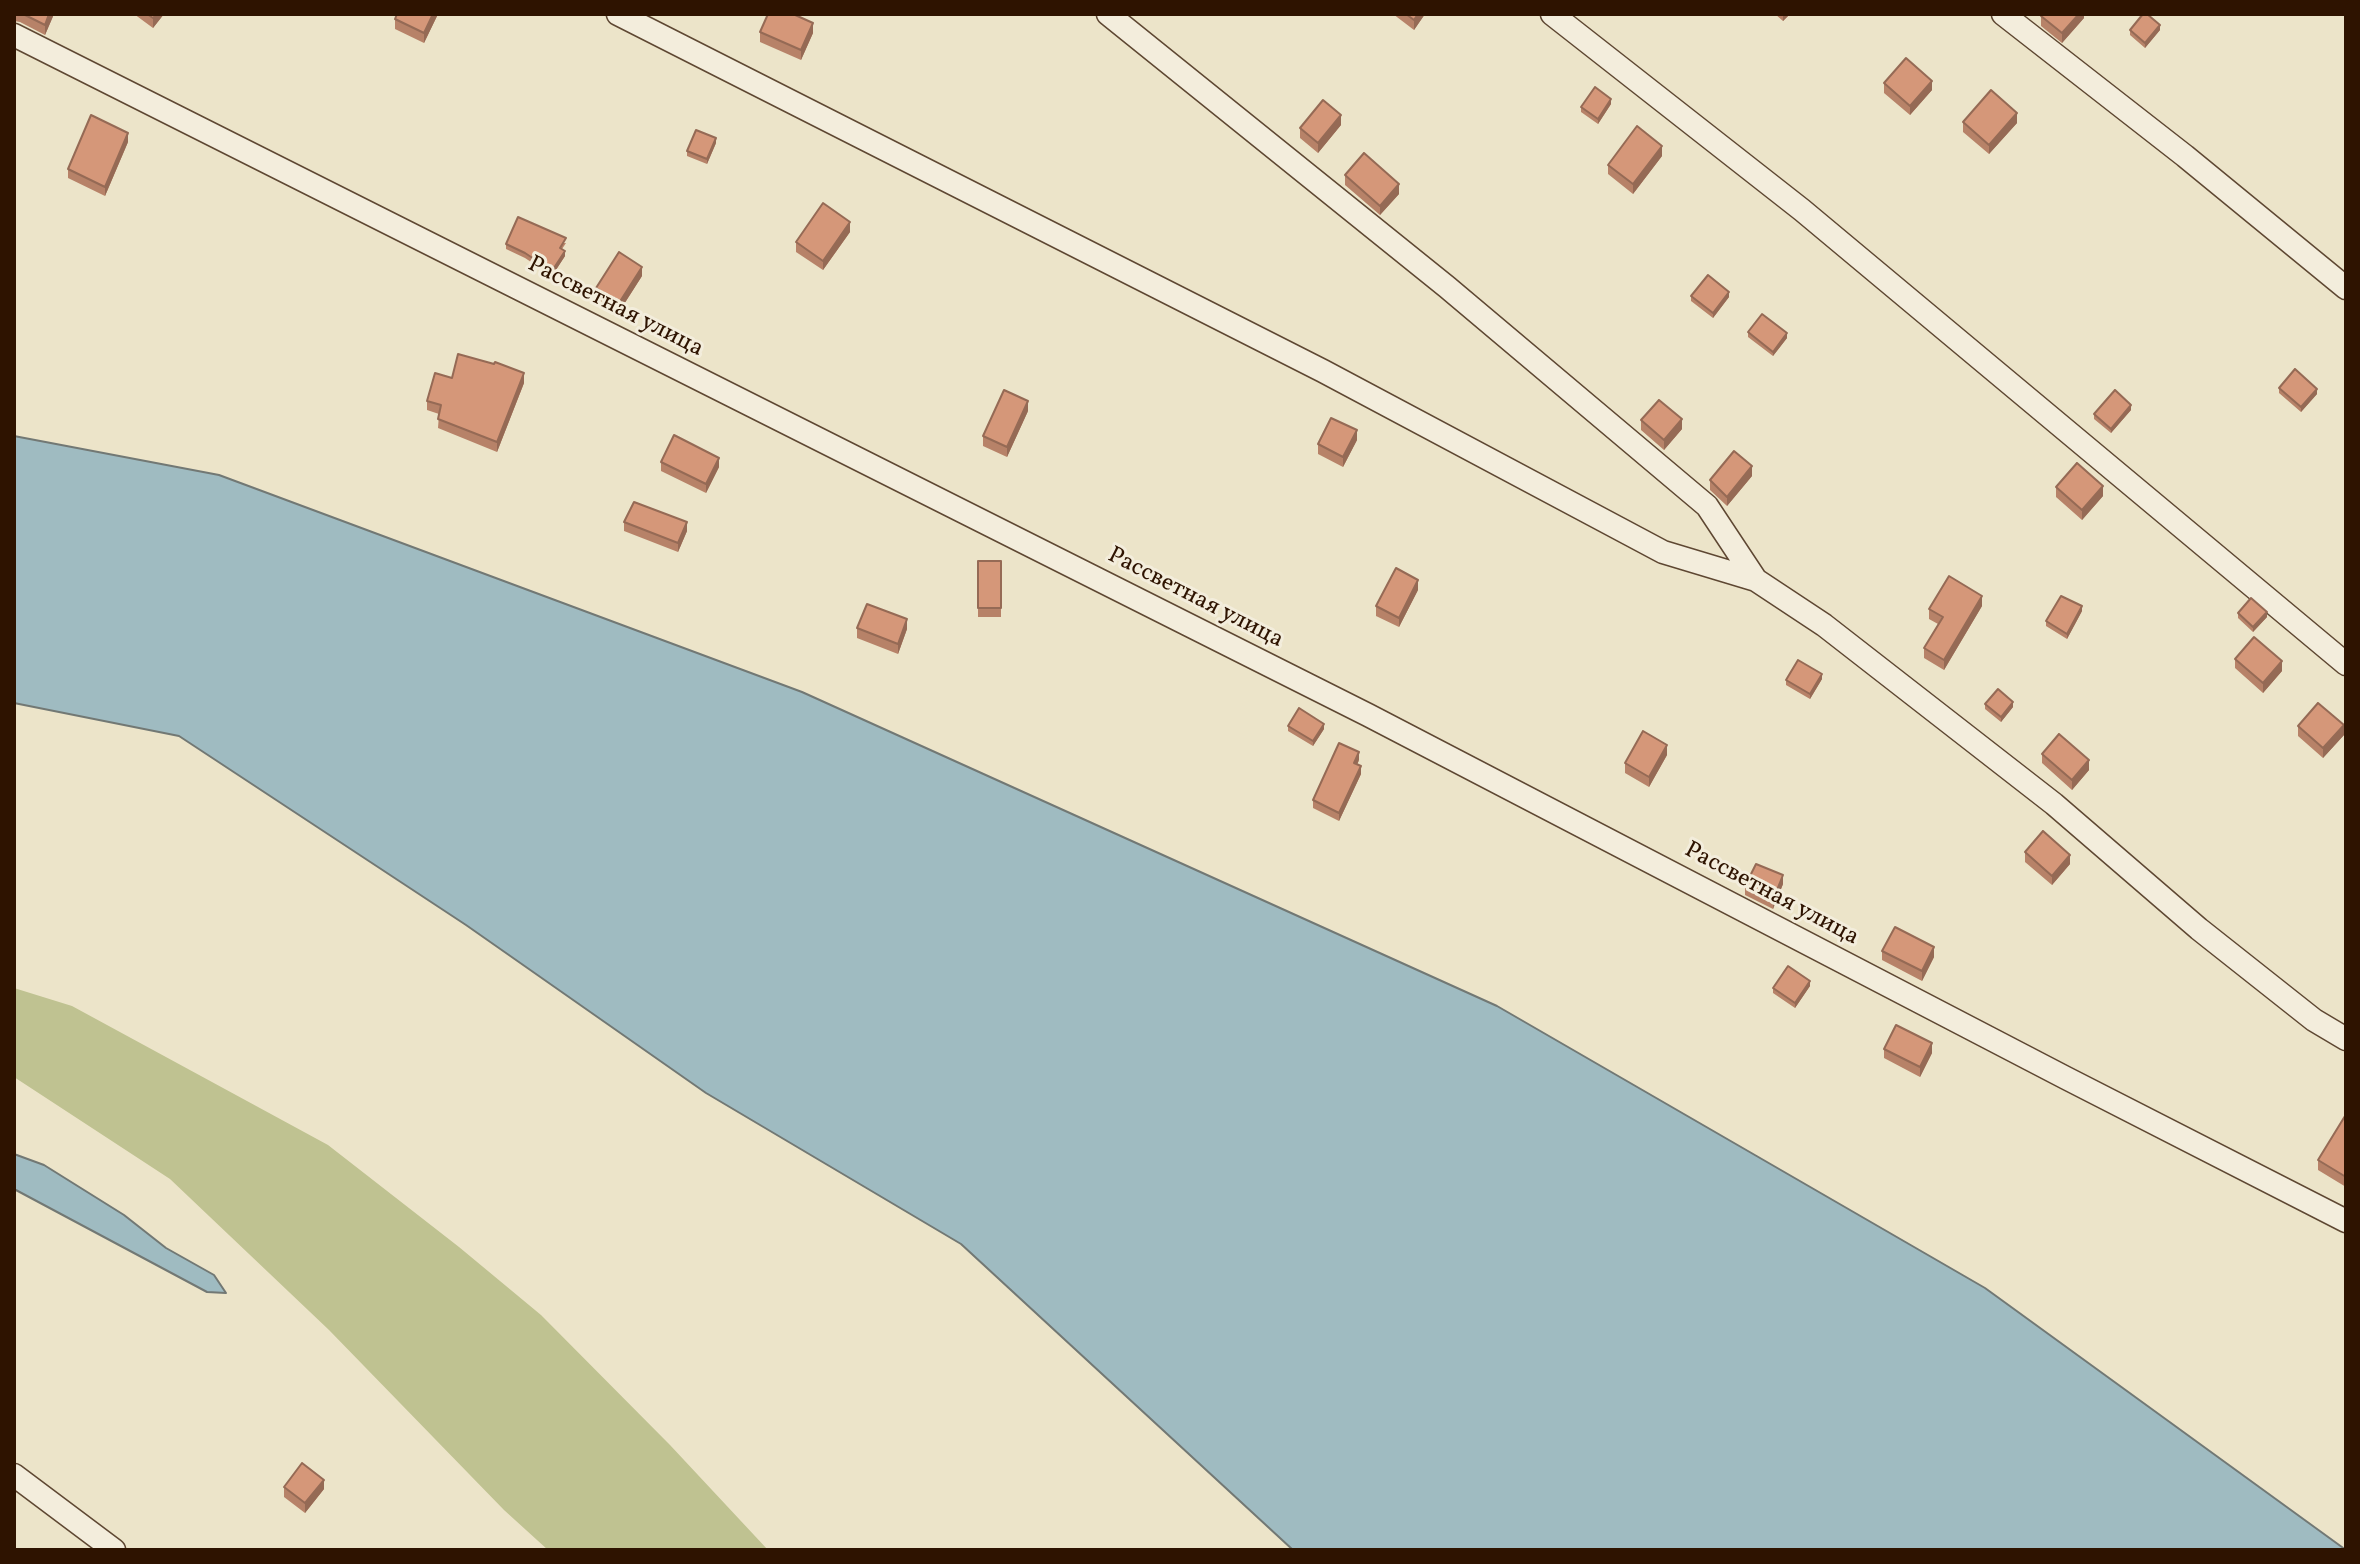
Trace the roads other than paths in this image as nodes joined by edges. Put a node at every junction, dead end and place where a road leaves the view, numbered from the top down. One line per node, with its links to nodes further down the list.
1 (618, 14): 7 (street)
2 (1108, 14): 7 (street)
3 (1552, 14): 8 (street)
4 (2003, 14): 6 (street)
5 (14, 35): 10 (street, Рассветная улица)
6 (2346, 288)
7 (1756, 580): 9 (street)
8 (2346, 664)
9 (2346, 1039)
10 (2346, 1221)
11 (14, 1475): 12 (street)
12 (114, 1550)

